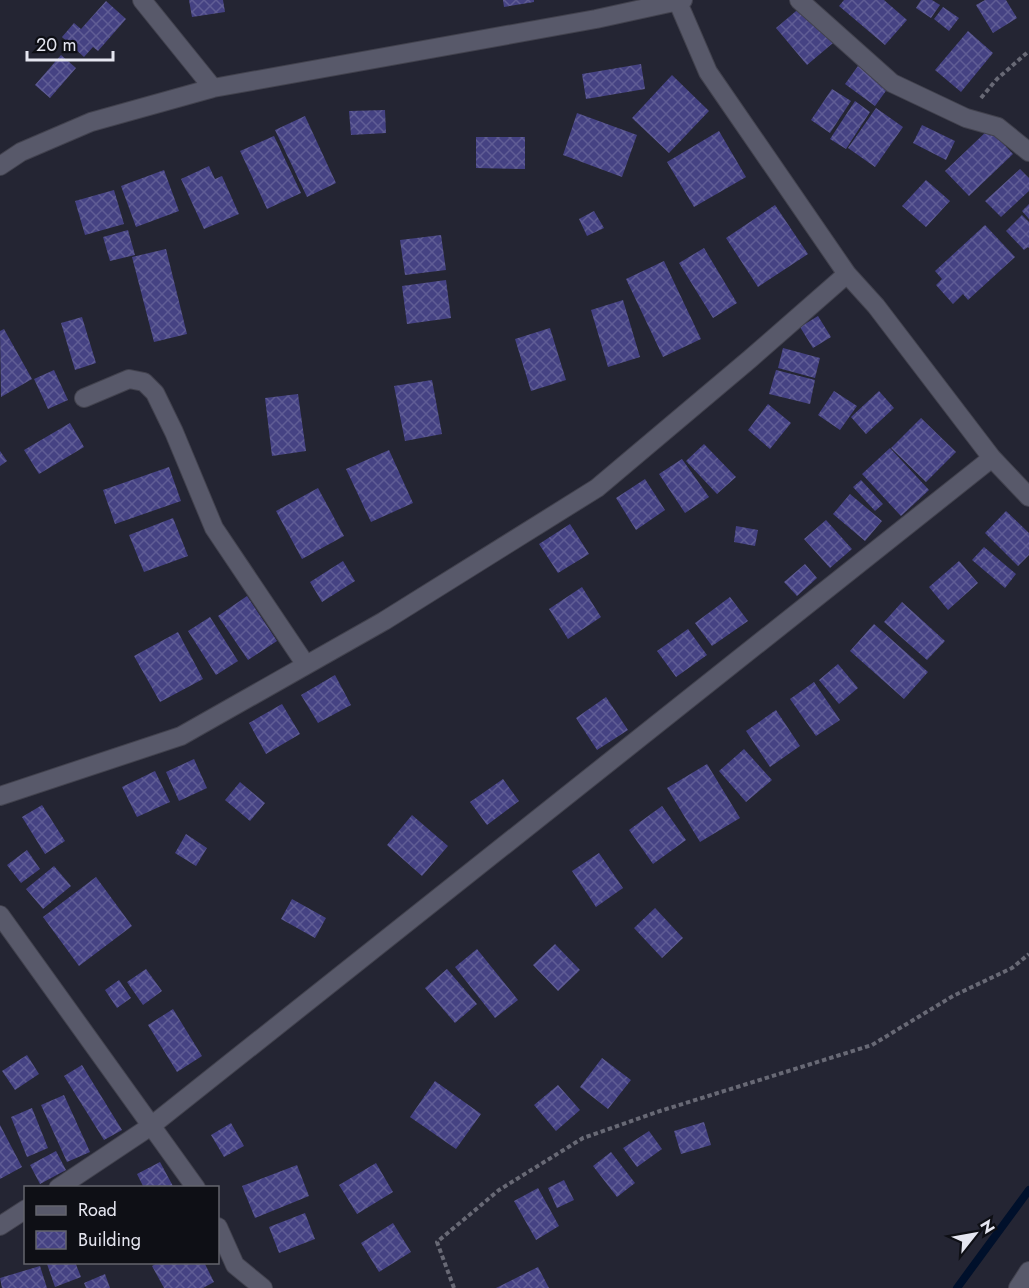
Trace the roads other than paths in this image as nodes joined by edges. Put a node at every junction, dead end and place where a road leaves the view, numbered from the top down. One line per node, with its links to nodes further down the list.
1 (142, 0): 4 (street)
2 (799, 0): 5 (street)
3 (679, 1): 4 (street); 7 (street)
4 (213, 88): 6 (street)
5 (1029, 152)
6 (0, 166)
7 (847, 274): 9 (street); 11 (street)
8 (84, 398): 11 (street)
9 (992, 458): 10 (street); 14 (street)
10 (1029, 497)
11 (306, 665): 12 (street)
12 (0, 796)
13 (0, 915): 14 (street)
14 (151, 1126): 15 (street); 16 (street)
15 (61, 1186)
16 (195, 1186)
17 (24, 1210): 18 (street)
18 (0, 1226)
19 (219, 1229): 21 (street)
20 (1029, 1271): 22 (street)
21 (262, 1288)
22 (1018, 1288)

